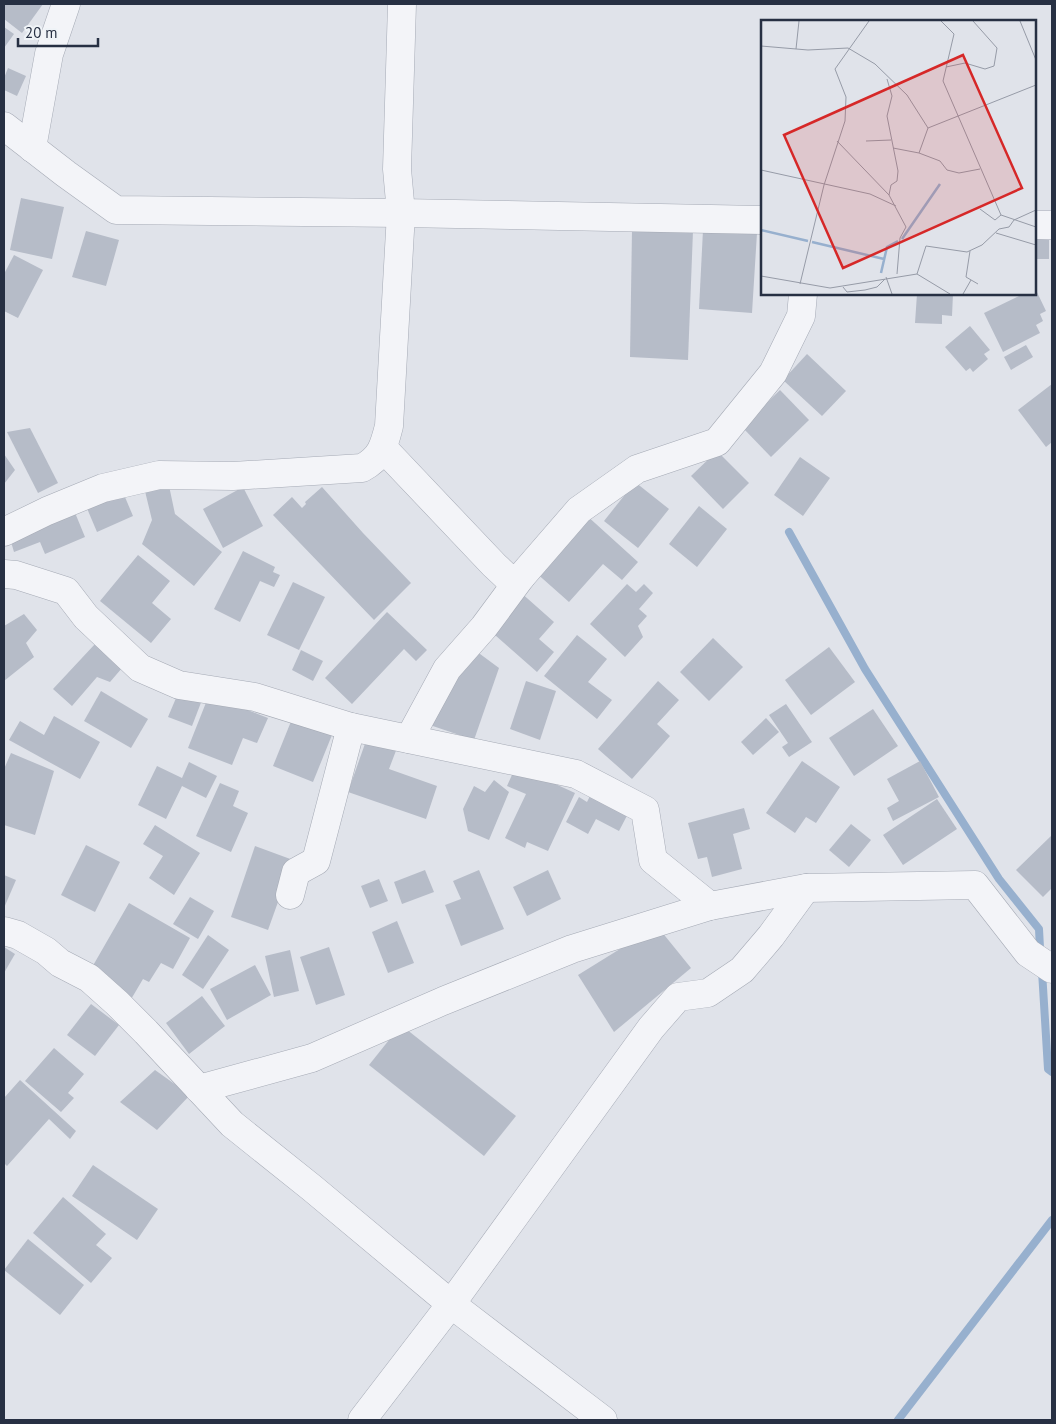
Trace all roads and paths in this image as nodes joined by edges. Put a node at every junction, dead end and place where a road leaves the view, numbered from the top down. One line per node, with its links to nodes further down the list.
1 (66, 4): 4 (street)
2 (402, 4): 5 (street)
3 (4, 126): 4 (street)
4 (32, 148): 5 (street)
5 (401, 213): 6 (street); 10 (street)
6 (761, 220)
7 (1036, 225): 8 (street)
8 (1052, 225)
9 (803, 295): 13 (street)
10 (383, 448): 11 (street); 13 (street)
11 (4, 532)
12 (4, 574): 14 (street)
13 (520, 577): 15 (street)
14 (351, 727): 15 (street); 17 (street)
15 (409, 739): 18 (street)
16 (806, 888): 18 (street); 20 (street); 22 (street)
17 (290, 895)
18 (710, 906): 21 (street)
19 (4, 930): 21 (street)
20 (1052, 969)
21 (199, 1089): 22 (street)
22 (451, 1304): 23 (street); 24 (street)
23 (362, 1420)
24 (603, 1420)

